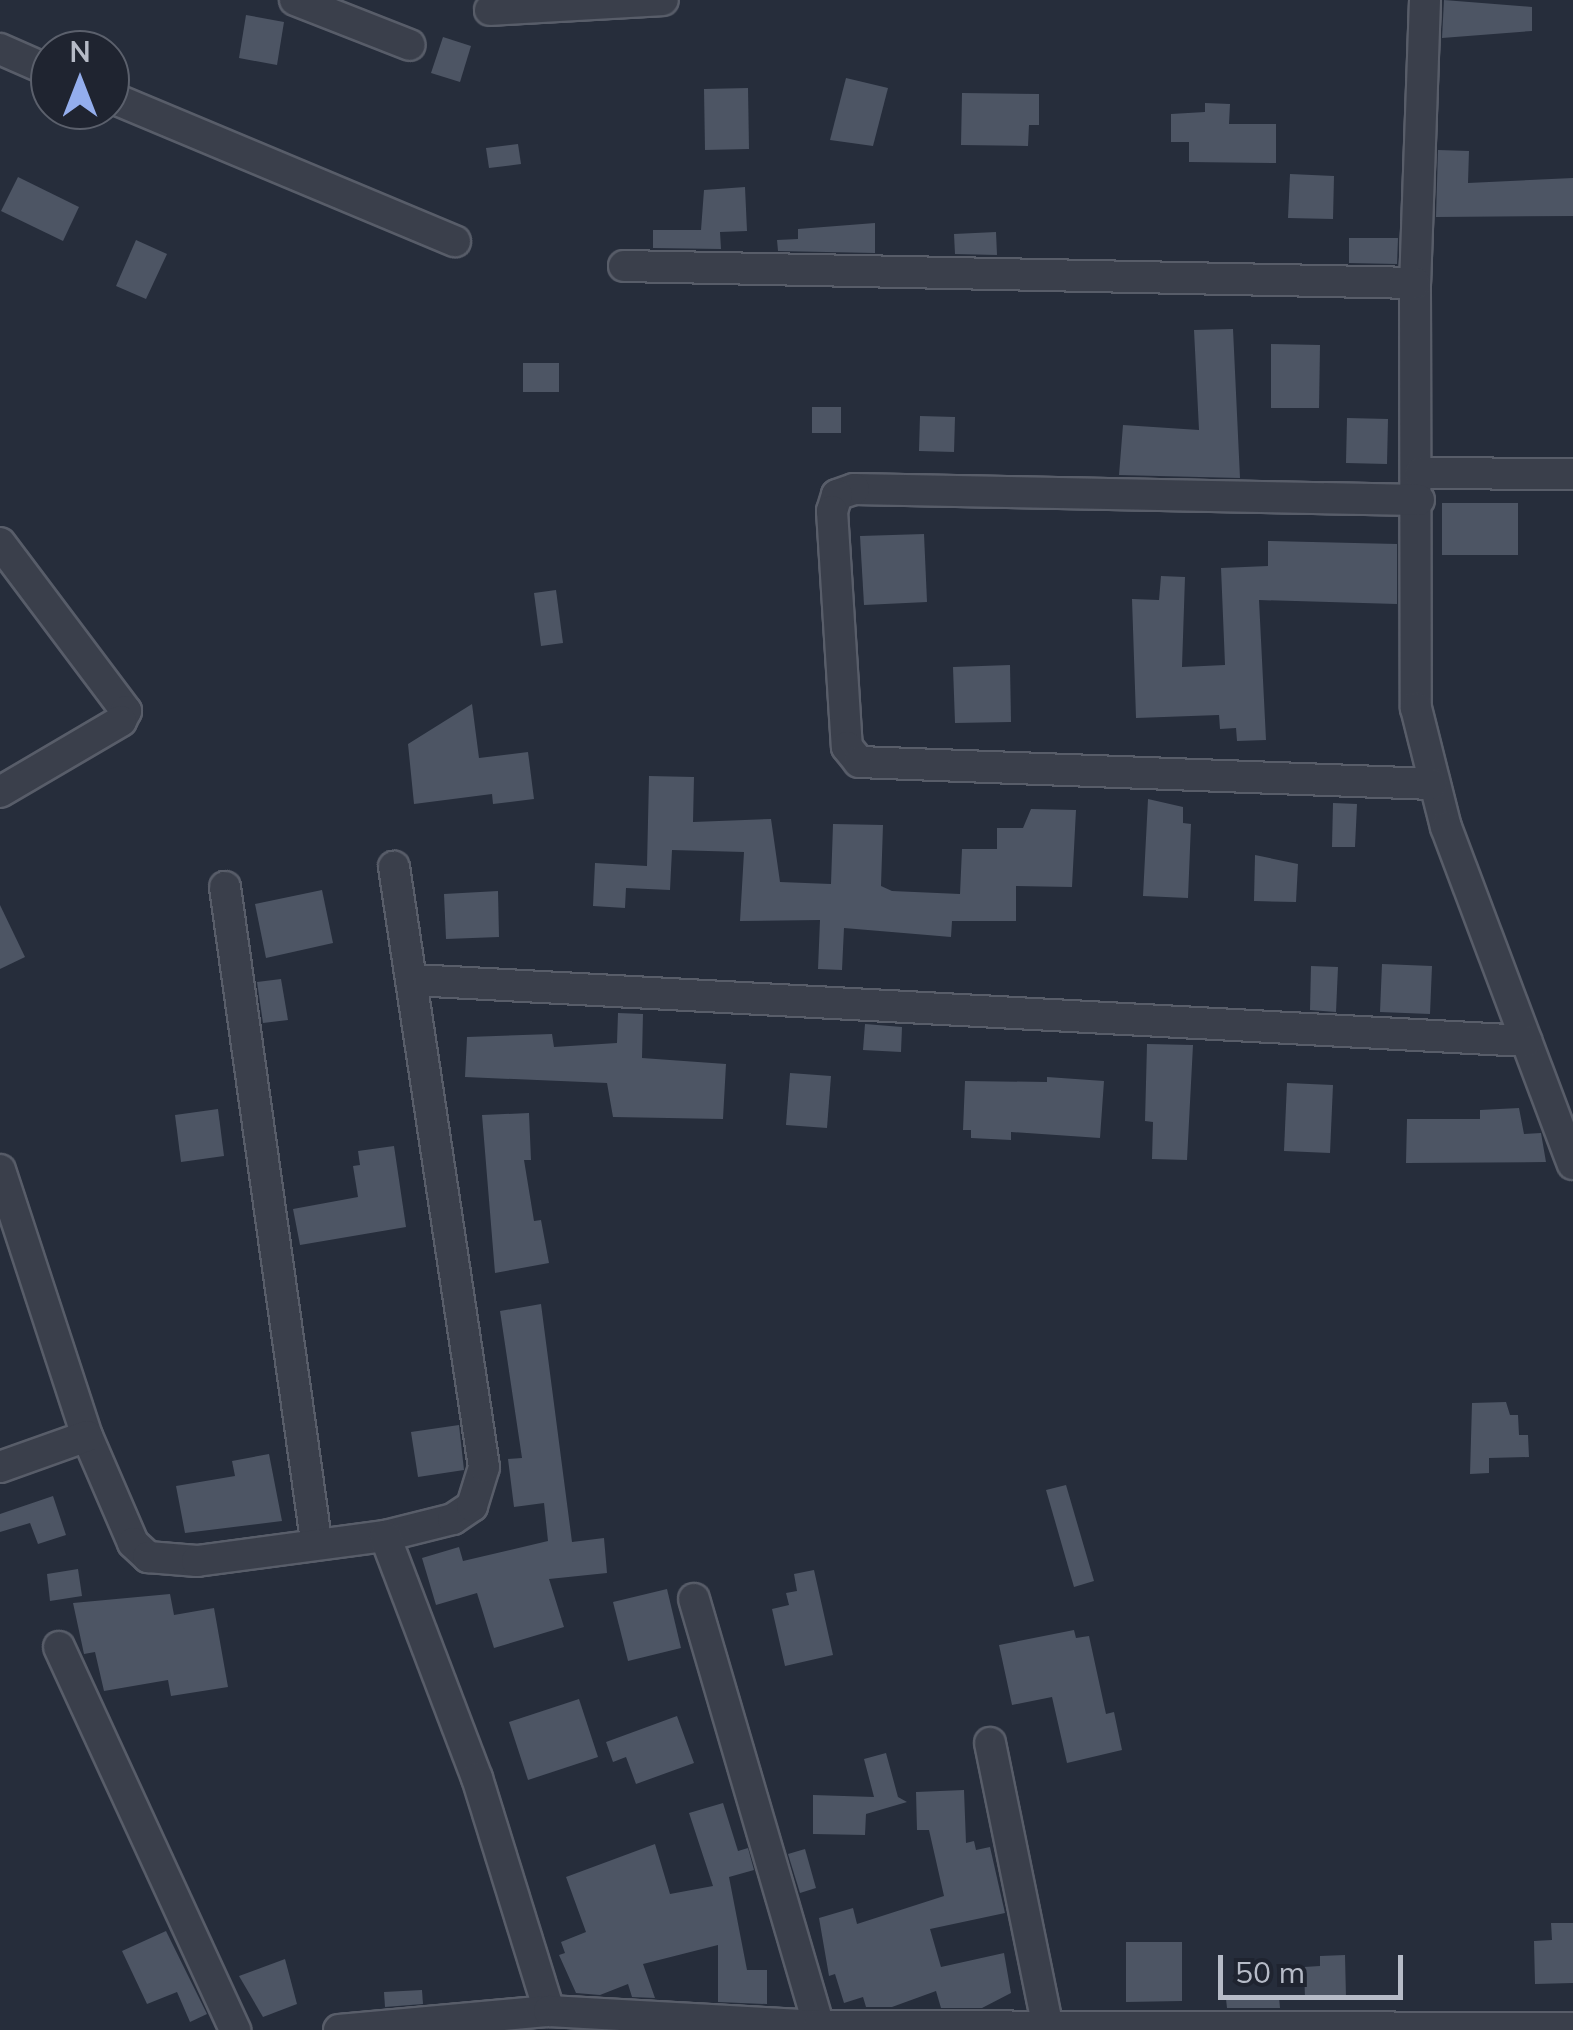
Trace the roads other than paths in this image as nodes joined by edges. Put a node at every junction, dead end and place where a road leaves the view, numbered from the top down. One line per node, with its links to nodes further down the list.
1 (295, 0): 5 (street)
2 (663, 0): 4 (street)
3 (1425, 0): 11 (street)
4 (490, 10)
5 (410, 45)
6 (0, 49): 7 (street)
7 (30, 62)
8 (130, 105): 9 (street)
9 (455, 241)
10 (624, 266): 11 (street)
11 (1415, 283): 13 (street)
12 (1573, 474): 13 (street)
13 (1420, 486): 15 (street); 15 (street)
14 (0, 543): 16 (street)
15 (1432, 784): 20 (street)
16 (0, 792)
17 (394, 867): 19 (street)
18 (225, 887): 26 (street)
19 (414, 980): 20 (street); 25 (street)
20 (1526, 1041): 21 (street)
21 (1573, 1164)
22 (0, 1170): 23 (street)
23 (87, 1436): 24 (street); 26 (street)
24 (0, 1467)
25 (385, 1536): 26 (street); 30 (street)
26 (316, 1540)
27 (694, 1599): 32 (street)
28 (59, 1648): 35 (street)
29 (990, 1743): 33 (street)
30 (549, 2011): 31 (street); 36 (street)
31 (619, 2022): 32 (street)
32 (819, 2026): 33 (street)
33 (1048, 2027): 34 (street)
34 (1573, 2028)
35 (235, 2030)
36 (339, 2030)

